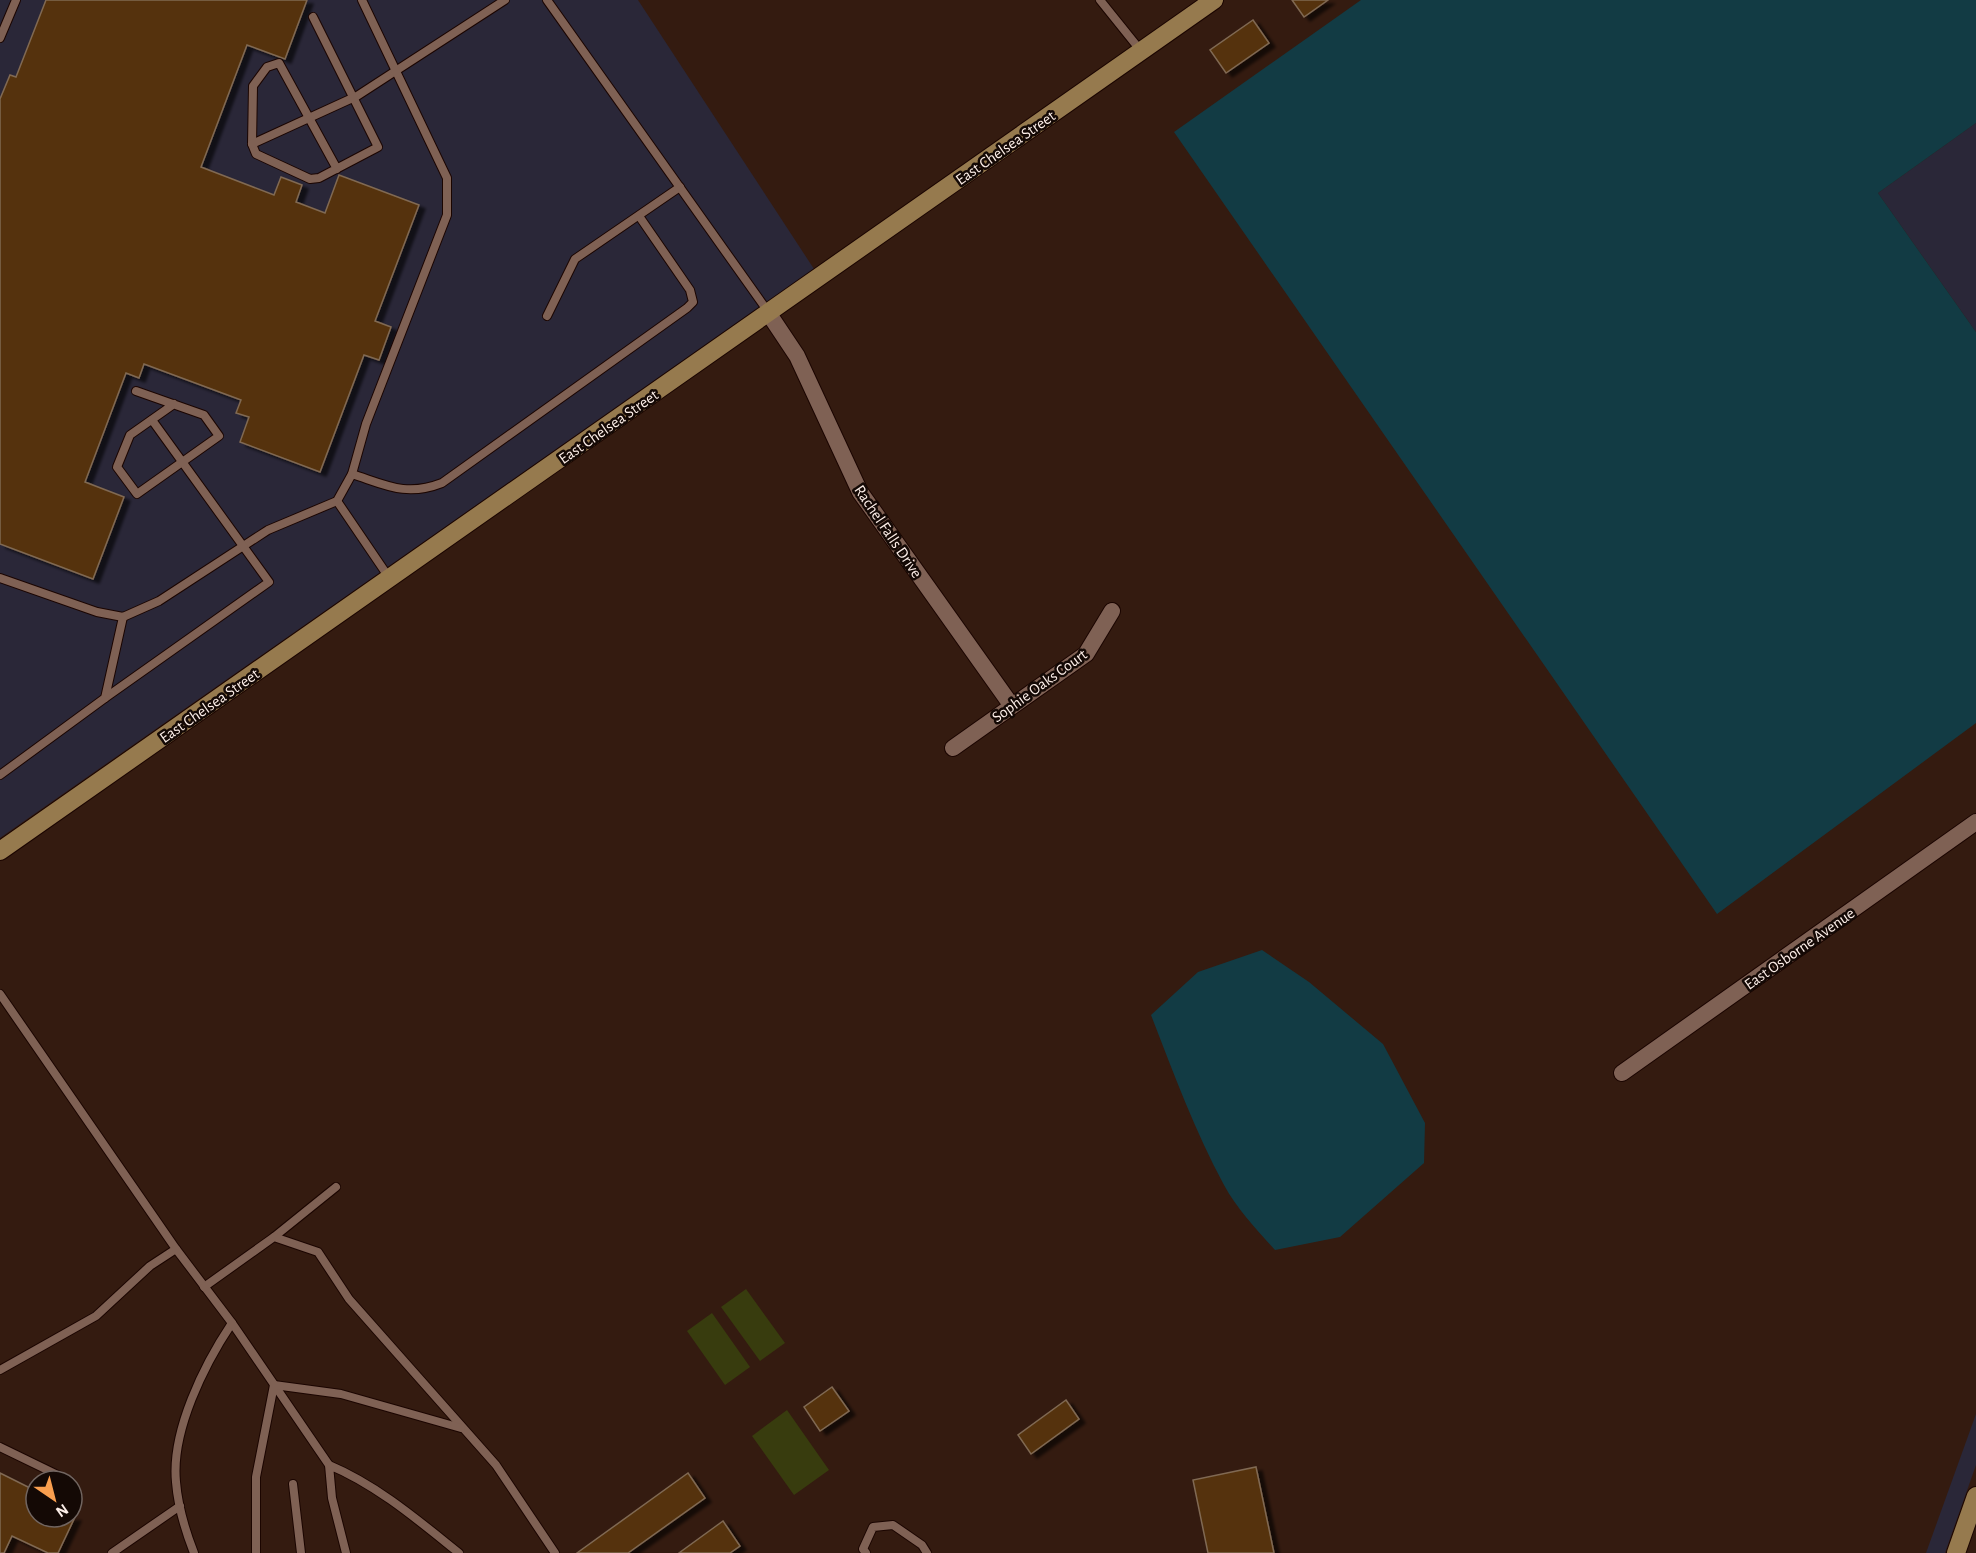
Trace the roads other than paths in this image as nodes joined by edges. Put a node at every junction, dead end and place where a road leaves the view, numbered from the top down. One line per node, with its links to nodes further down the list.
1 (15, 0): 8 (lane)
2 (362, 0): 10 (lane)
3 (505, 0): 10 (lane)
4 (547, 0): 15 (lane)
5 (1100, 0): 9 (lane)
6 (1214, 0): 9 (street, East Chelsea Street)
7 (313, 17): 11 (lane)
8 (0, 38)
9 (1141, 52): 17 (street, East Chelsea Street)
10 (395, 72): 11 (lane); 23 (lane)
11 (353, 97): 12 (lane); 14 (lane)
12 (311, 117): 13 (lane); 13 (lane); 14 (lane)
13 (252, 144): 14 (lane)
14 (337, 169)
15 (680, 187): 16 (lane); 17 (lane)
16 (639, 216): 18 (lane); 23 (lane)
17 (769, 314): 27 (street, East Chelsea Street); 31 (street, Rachel Falls Drive)
18 (547, 316)
19 (136, 391): 20 (lane)
20 (174, 405): 21 (lane); 22 (lane)
21 (152, 420): 22 (lane); 22 (lane)
22 (182, 462): 25 (lane)
23 (352, 474): 24 (lane)
24 (337, 501): 25 (lane); 27 (lane)
25 (243, 546): 29 (lane); 30 (lane)
26 (0, 578): 29 (lane)
27 (390, 579): 35 (street, East Chelsea Street)
28 (1112, 611): 31 (street, Sophie Oaks Court)
29 (123, 617): 30 (lane)
30 (105, 698): 33 (lane)
31 (1012, 706): 32 (street, Sophie Oaks Court)
32 (953, 748)
33 (0, 775)
34 (1976, 822): 37 (street, East Osborne Avenue)
35 (0, 851)
36 (0, 994): 40 (lane)
37 (1622, 1073)
38 (336, 1187): 39 (lane)
39 (274, 1237): 41 (lane); 45 (lane)
40 (176, 1250): 41 (lane); 43 (lane)
41 (204, 1287): 42 (lane)
42 (231, 1323): 44 (lane); 51 (lane)
43 (0, 1370)
44 (274, 1385): 45 (lane); 47 (lane); 55 (lane)
45 (464, 1430): 52 (lane)
46 (0, 1447): 48 (lane)
47 (329, 1465): 57 (lane); 58 (lane)
48 (45, 1469)
49 (293, 1484): 56 (lane)
50 (1976, 1496): 61 (street)
51 (180, 1506): 53 (lane); 54 (lane)
52 (551, 1552)
53 (112, 1553)
54 (194, 1553)
55 (256, 1553)
56 (301, 1553)
57 (346, 1553)
58 (459, 1553)
59 (866, 1553): 60 (lane)
60 (927, 1553)
61 (1956, 1553)

